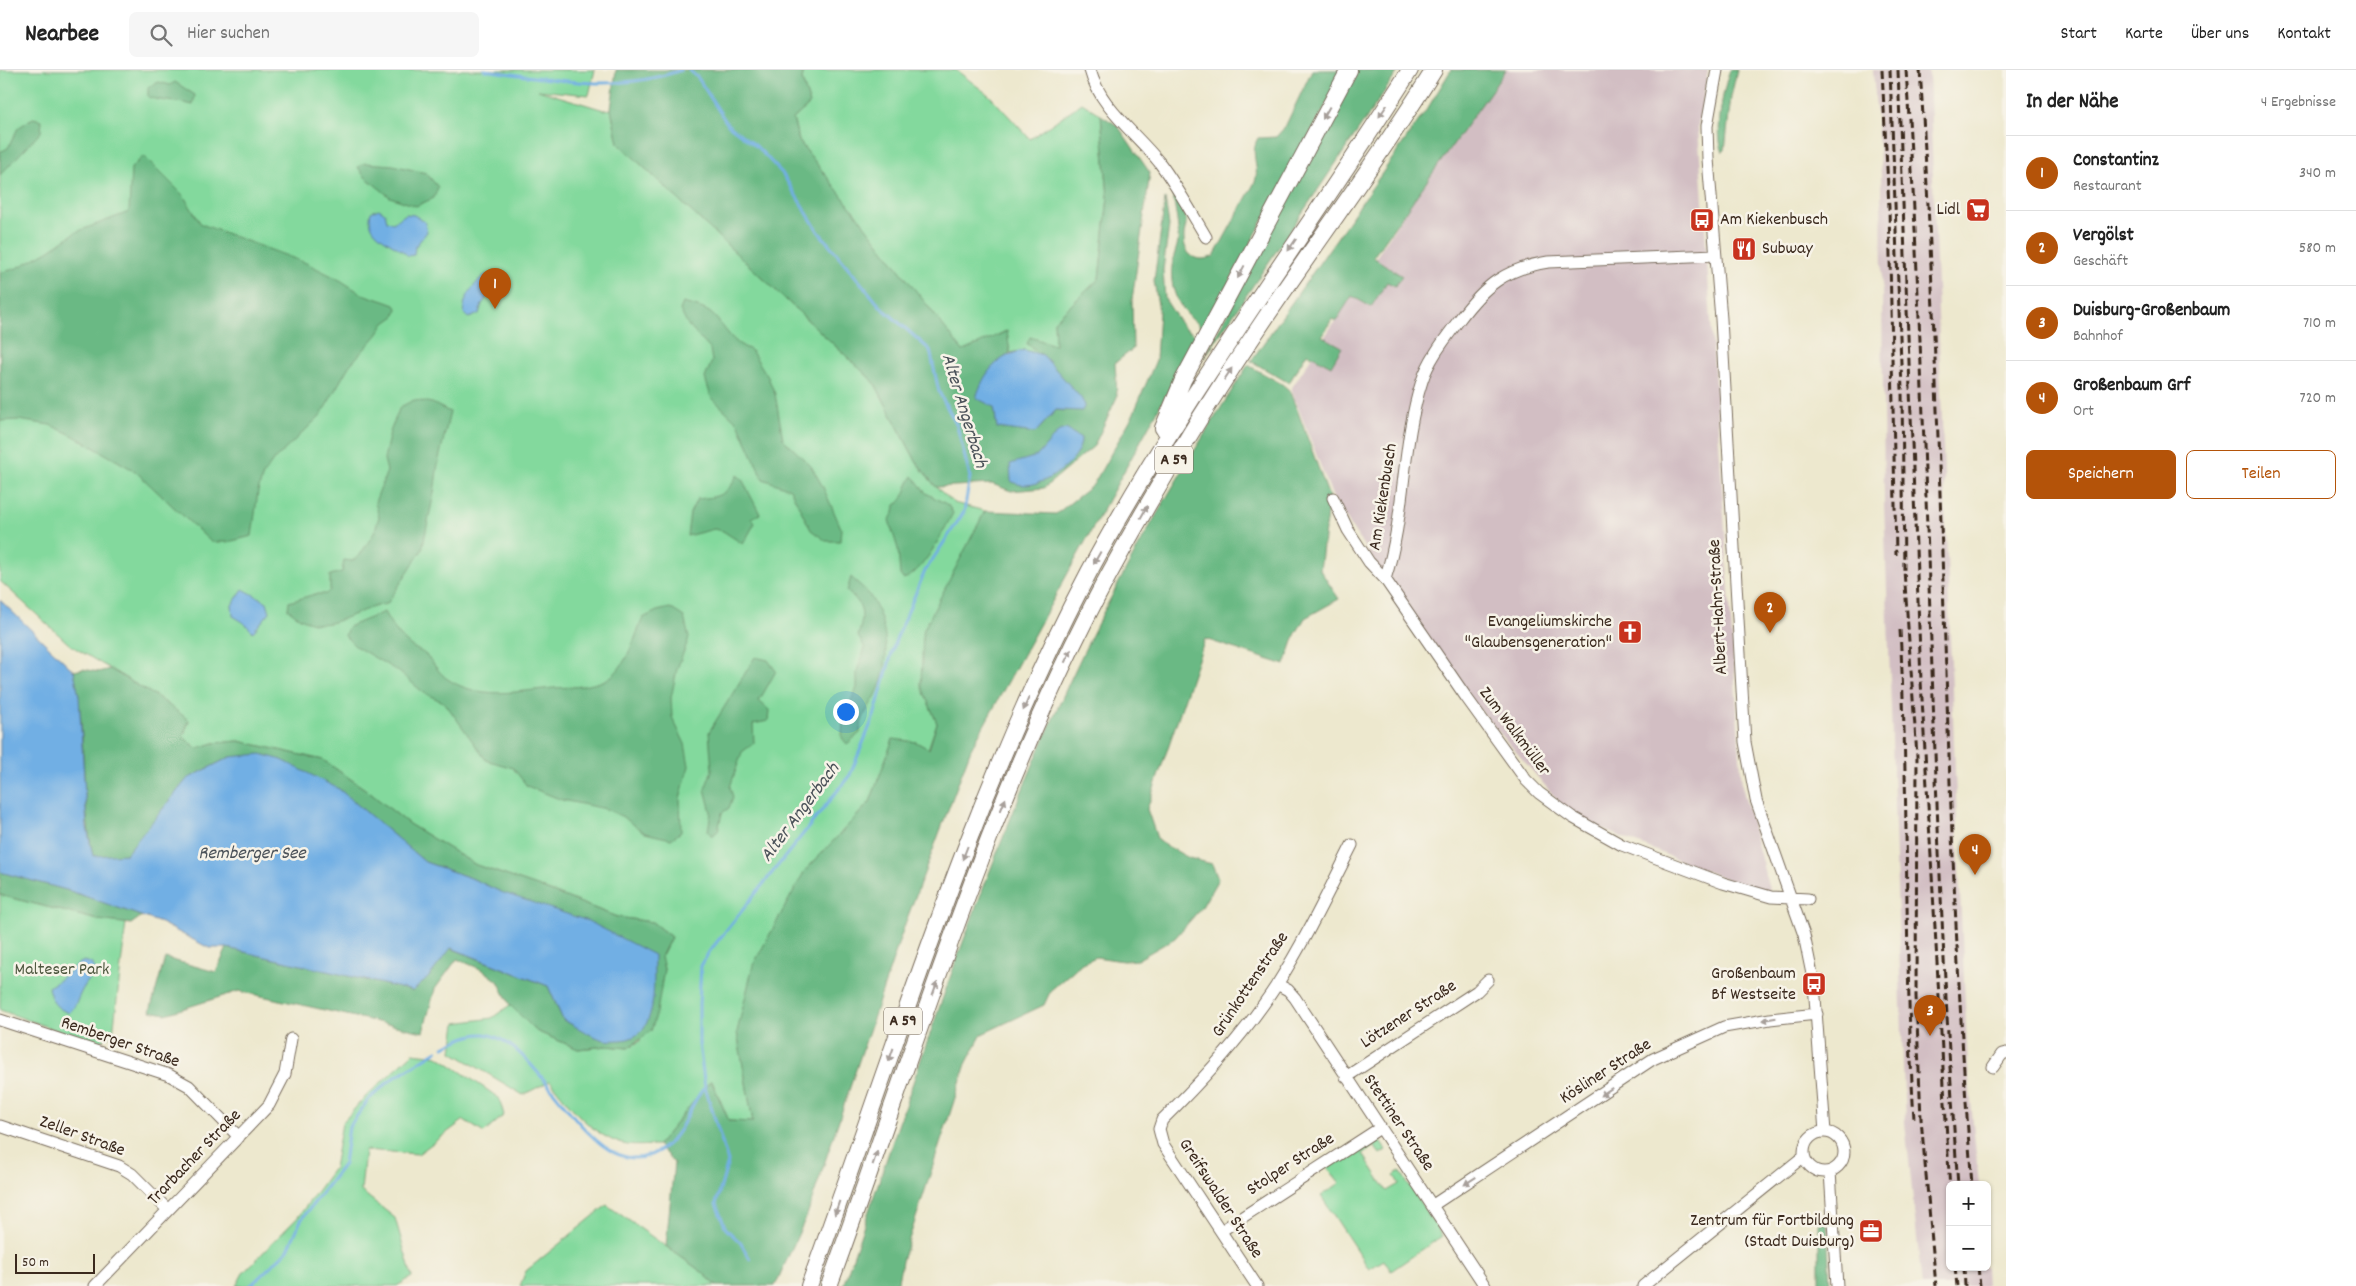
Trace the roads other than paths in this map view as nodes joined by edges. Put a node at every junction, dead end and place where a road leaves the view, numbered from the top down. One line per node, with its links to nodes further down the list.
1 (1091, 70): 6 (street)
2 (1350, 70): 8 (highway, one-way to 8)
3 (1410, 70): 8 (highway, A 59, one-way to 8)
4 (1434, 70): 34 (highway, A 59, one-way to 4)
5 (1717, 70): 7 (street, Albert-Hahn-Straße)
6 (1206, 237)
7 (1715, 255): 10 (street, Am Kiekenbusch); 12 (street, Albert-Hahn-Straße)
8 (1138, 485): 33 (highway, A 59, one-way to 33)
9 (1333, 498): 10 (street, Zum Walkmüller)
10 (1385, 579): 12 (street, Zum Walkmüller)
11 (1352, 845): 15 (street, Grünkottenstraße)
12 (1791, 899): 13 (street, Zum Walkmüller); 16 (street, Albert-Hahn-Straße)
13 (1808, 899)
14 (1488, 980): 21 (street, Lötzener Straße)
15 (1277, 984): 21 (street, Stettiner Straße); 24 (street, Grünkottenstraße)
16 (1817, 1014): 25 (street, Albert-Hahn-Straße); 29 (street, Kösliner Straße, one-way to 29)
17 (0, 1020): 26 (street, Remberger Straße)
18 (291, 1039): 26 (street, Trarbacher Straße)
19 (2006, 1053): 20 (street)
20 (1993, 1067)
21 (1346, 1077): 23 (street, Stettiner Straße)
22 (0, 1126): 30 (street, Zeller Straße)
23 (1380, 1128): 29 (street, Stettiner Straße); 31 (street, Stolper Straße)
24 (1159, 1129): 31 (street, Greifswalder Straße)
25 (1825, 1132): 27 (street); 28 (street)
26 (239, 1137): 30 (street, Trarbacher Straße)
27 (1804, 1156): 28 (street); 37 (street)
28 (1830, 1171): 38 (street)
29 (1433, 1206): 36 (street, Stettiner Straße)
30 (168, 1210): 32 (street, Trarbacher Straße)
31 (1220, 1231): 35 (street, Greifswalder Straße)
32 (95, 1286)
33 (809, 1286)
34 (829, 1286)
35 (1256, 1286)
36 (1485, 1286)
37 (1643, 1286)
38 (1837, 1286)

